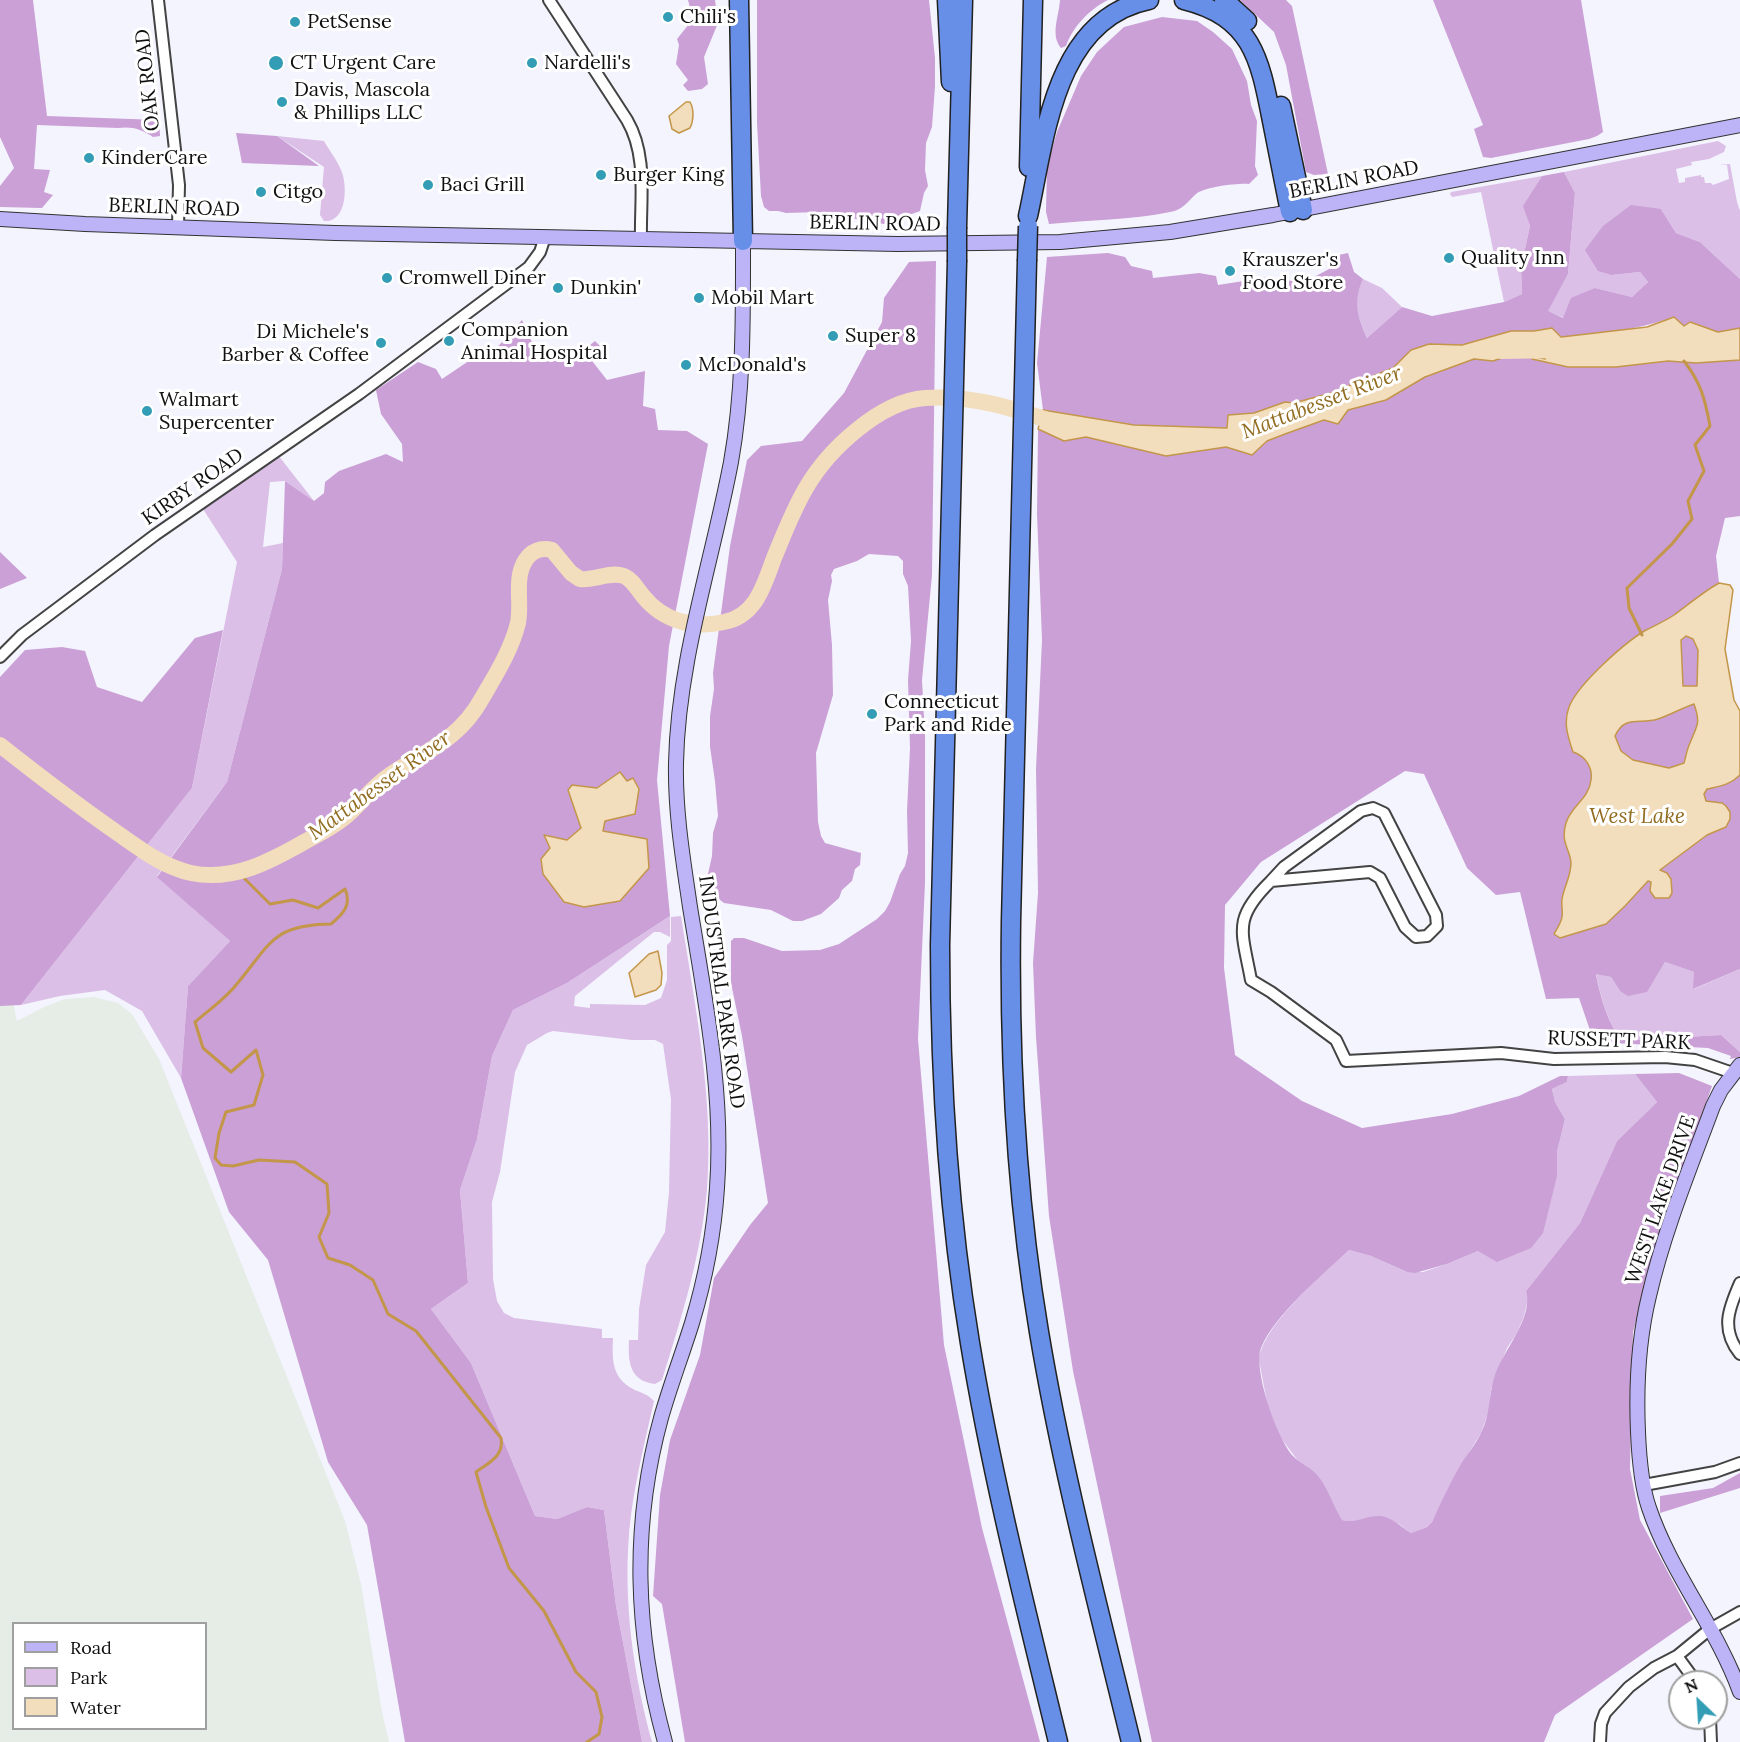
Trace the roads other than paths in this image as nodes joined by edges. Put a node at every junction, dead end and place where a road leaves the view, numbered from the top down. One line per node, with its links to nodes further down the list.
1 (158, 0): 15 (street, OAK ROAD)
2 (549, 0): 17 (street)
3 (947, 0): 11 (highway)
4 (963, 0): 11 (highway)
5 (1033, 0): 14 (highway)
6 (1149, 0): 14 (highway)
7 (1184, 0): 12 (highway)
8 (1224, 0): 12 (highway)
9 (740, 3): 18 (highway)
10 (1740, 125): 12 (street, BERLIN ROAD)
11 (959, 154): 32 (highway, bridge)
12 (1297, 211): 18 (street, BERLIN ROAD)
13 (0, 219): 15 (street, BERLIN ROAD)
14 (1028, 221): 33 (highway, bridge)
15 (178, 227): 16 (street, BERLIN ROAD)
16 (545, 237): 17 (street, BERLIN ROAD); 19 (street, KIRBY ROAD)
17 (641, 239): 18 (street, BERLIN ROAD)
18 (743, 241): 31 (street, INDUSTRIAL PARK ROAD)
19 (0, 657)
20 (1271, 880): 20 (street); 21 (street, RUSSETT PARK)
21 (1737, 1069): 25 (street, WEST LAKE DRIVE)
22 (1740, 1283): 23 (street)
23 (1740, 1354)
24 (1740, 1462): 25 (street)
25 (1644, 1485): 27 (street, WEST LAKE DRIVE)
26 (1740, 1612): 27 (street)
27 (1710, 1629): 28 (street); 30 (street, WEST LAKE DRIVE)
28 (1677, 1656): 29 (street); 34 (street)
29 (1687, 1670)
30 (1740, 1692)
31 (665, 1742)
32 (1058, 1742)
33 (1131, 1742)
34 (1600, 1742)

